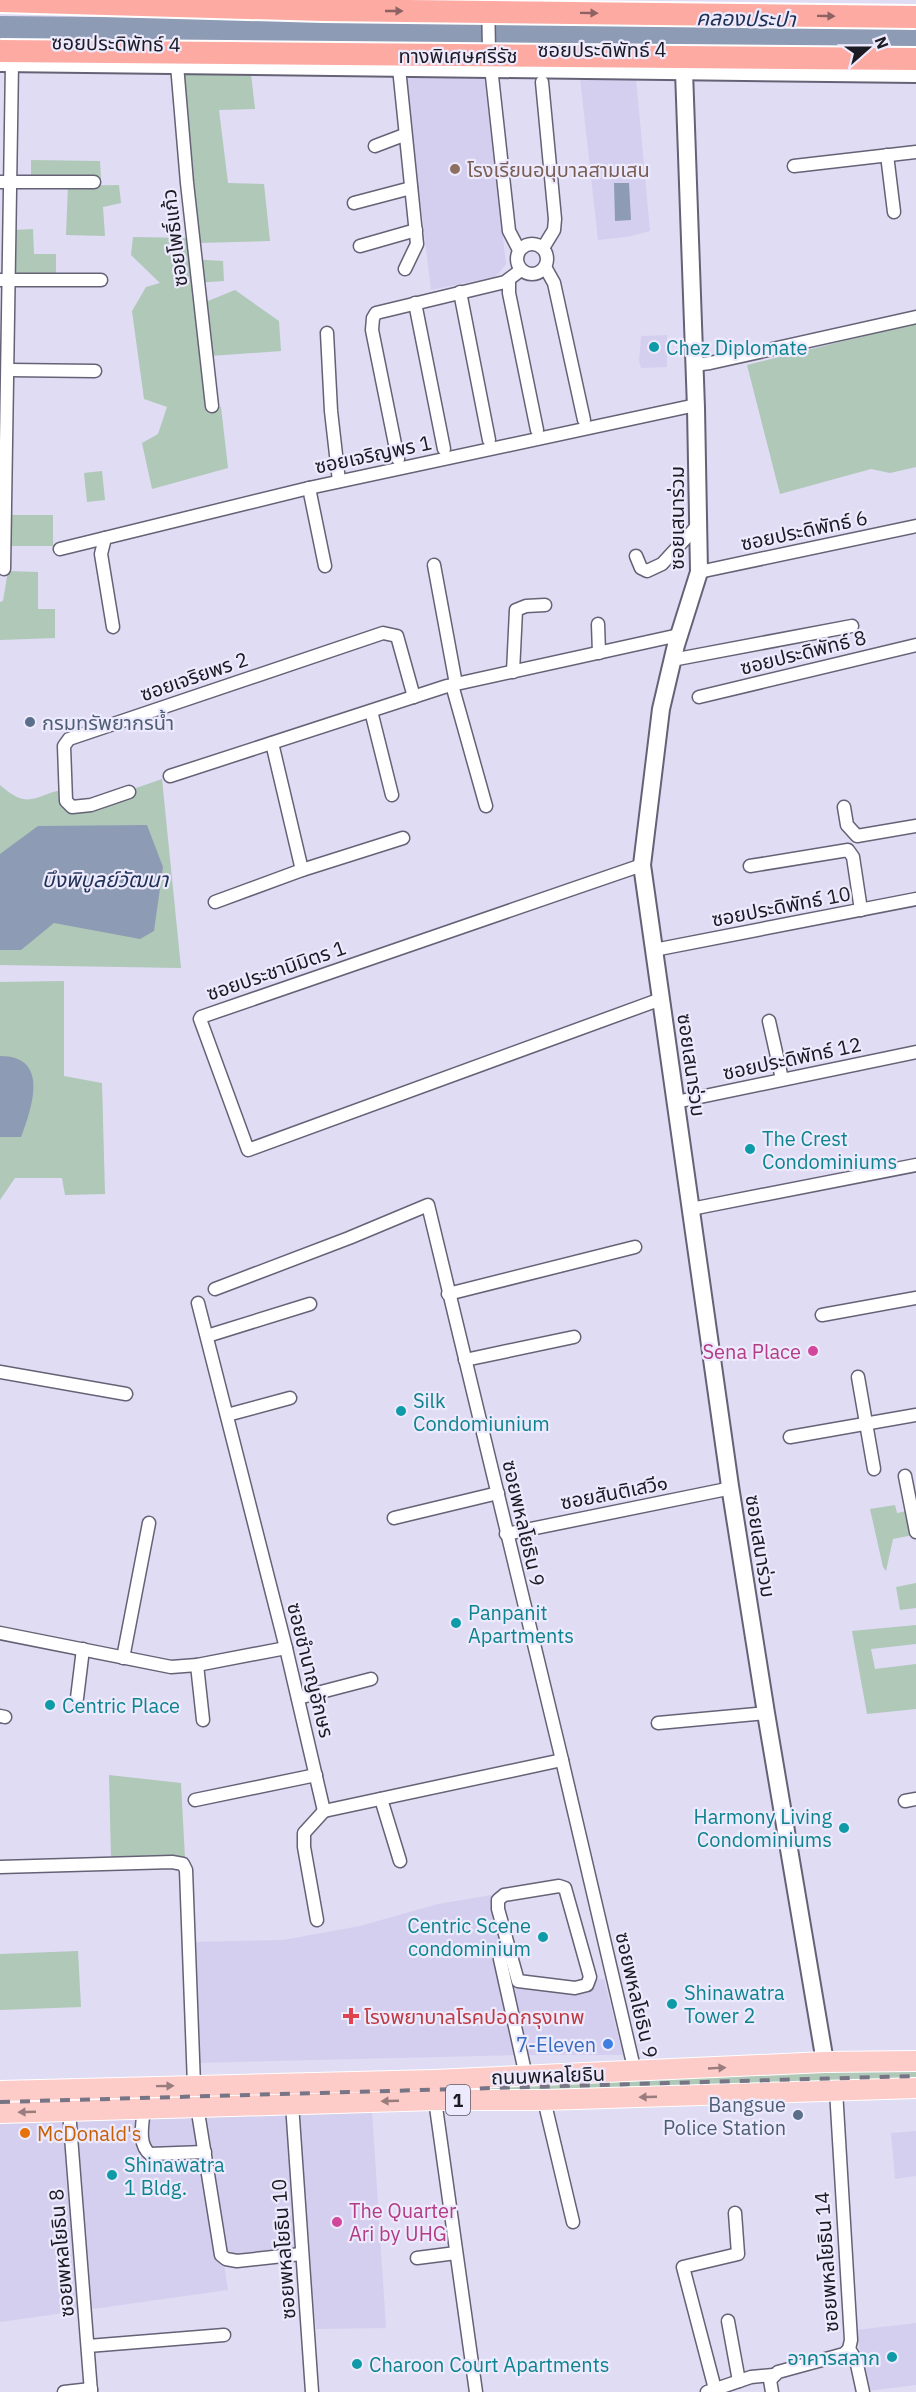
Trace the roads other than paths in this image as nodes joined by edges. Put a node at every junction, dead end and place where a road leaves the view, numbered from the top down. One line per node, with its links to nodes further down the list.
1 (488, 0): 8 (street)
2 (0, 1): 3 (highway, one-way to 3, bridge)
3 (916, 17)
4 (4, 59): 5 (highway, ทางพิเศษศรีรัช, bridge); 6 (street, ซอยประดิพัทธ์ 4); 17 (street)
5 (916, 59)
6 (177, 65): 7 (street, ซอยประดิพัทธ์ 4); 40 (street, ซอยโพธิ์แก้ว)
7 (399, 68): 8 (street, ซอยประดิพัทธ์ 4); 12 (street)
8 (491, 69): 9 (street, ซอยประดิพัทธ์ 4); 25 (street)
9 (684, 70): 10 (street, ซอยประดิพัทธ์ 4); 36 (street, ซอยเสนาร่วม)
10 (916, 74)
11 (542, 82): 24 (street)
12 (404, 135): 13 (street); 19 (street)
13 (375, 146)
14 (916, 152): 15 (street)
15 (887, 155): 16 (street); 21 (street)
16 (794, 166)
17 (5, 182): 18 (street); 29 (street)
18 (94, 182)
19 (411, 188): 20 (street); 22 (street)
20 (354, 203)
21 (894, 212)
22 (416, 230): 23 (street); 27 (street)
23 (360, 246)
24 (543, 248): 25 (street); 26 (street)
25 (519, 250): 28 (street)
26 (545, 267): 28 (street); 41 (street)
27 (405, 269)
28 (521, 270): 31 (street)
29 (5, 280): 30 (street); 37 (street)
30 (101, 280)
31 (509, 280): 32 (street); 42 (street)
32 (460, 292): 33 (street); 43 (street)
33 (415, 303): 44 (street); 46 (street)
34 (916, 317): 36 (street)
35 (327, 333): 47 (street)
36 (694, 365): 39 (street, ซอยเสนาร่วม)
37 (9, 370): 38 (street); 45 (street)
38 (95, 371)
39 (696, 405): 47 (street, ซอยเจริญพร 1); 49 (street, ซอยเสนาร่วม)
40 (212, 406)
41 (584, 420)
42 (537, 430)
43 (489, 440)
44 (444, 449)
45 (3, 456): 56 (street)
46 (398, 459)
47 (339, 481): 48 (street, ซอยเจริญพร 1)
48 (309, 488): 51 (street, ซอยเจริญพร 1); 54 (street)
49 (698, 525): 53 (street); 57 (street, ซอยเสนาร่วม)
50 (916, 526): 57 (street, ซอยประดิพัทธ์ 6)
51 (105, 538): 52 (street, ซอยเจริญพร 1); 61 (street)
52 (60, 549)
53 (636, 556)
54 (325, 566)
55 (434, 566): 67 (street)
56 (4, 569)
57 (699, 572): 62 (street, ซอยเสนาร่วม)
58 (545, 605): 66 (street)
59 (598, 624): 64 (street)
60 (852, 626): 65 (street)
61 (113, 627)
62 (679, 635): 64 (street); 65 (street, ซอยเสนาร่วม)
63 (916, 645): 69 (street, ซอยประดิพัทธ์ 8)
64 (598, 652): 66 (street)
65 (672, 660): 79 (street, ซอยเสนาร่วม)
66 (513, 672): 67 (street)
67 (454, 685): 68 (street); 75 (street)
68 (414, 697): 70 (street); 73 (street, ซอยเจริยพร 2)
69 (699, 697)
70 (371, 711): 71 (street); 74 (street)
71 (272, 743): 72 (street); 81 (street)
72 (170, 776)
73 (129, 792)
74 (392, 795)
75 (486, 806)
76 (844, 807): 77 (street)
77 (916, 826)
78 (403, 838): 81 (street)
79 (642, 865): 85 (street, ซอยเสนาร่วม); 86 (street, ซอยประชานิมิตร 1)
80 (750, 866): 84 (street)
81 (302, 870): 83 (street)
82 (916, 899): 84 (street, ซอยประดิพัทธ์ 10)
83 (215, 902)
84 (861, 910): 85 (street, ซอยประดิพัทธ์ 10)
85 (654, 950): 86 (street, ซอยเสนาร่วม)
86 (661, 999): 90 (street, ซอยเสนาร่วม)
87 (769, 1021): 89 (street)
88 (916, 1052): 89 (street, ซอยประดิพัทธ์ 12)
89 (782, 1079): 90 (street, ซอยประดิพัทธ์ 12)
90 (676, 1102): 92 (street, ซอยเสนาร่วม)
91 (916, 1165): 92 (street)
92 (691, 1209): 113 (street, ซอยเสนาร่วม)
93 (635, 1247): 95 (street)
94 (215, 1289): 95 (street, ซอยพหลโยธิน 9)
95 (448, 1294): 102 (street, ซอยพหลโยธิน 9)
96 (916, 1298): 99 (street)
97 (198, 1304): 100 (street, ซอยชำนาญอักษร)
98 (310, 1304): 100 (street)
99 (822, 1315)
100 (207, 1335): 108 (street, ซอยชำนาญอักษร)
101 (574, 1336): 102 (street)
102 (465, 1360): 114 (street, ซอยพหลโยธิน 9)
103 (0, 1372): 105 (street)
104 (858, 1377): 109 (street)
105 (126, 1394)
106 (290, 1398): 108 (street)
107 (916, 1415): 109 (street)
108 (228, 1416): 120 (street, ซอยชำนาญอักษร)
109 (866, 1424): 110 (street); 111 (street)
110 (790, 1437)
111 (874, 1469)
112 (904, 1476): 117 (street)
113 (730, 1486): 118 (street, ซอยสันติเสวี๑); 127 (street, ซอยเสนาร่วม)
114 (498, 1493): 115 (street); 118 (street, ซอยพหลโยธิน 9)
115 (394, 1518)
116 (149, 1522): 122 (street)
117 (916, 1532)
118 (506, 1534): 130 (street, ซอยพหลโยธิน 9)
119 (0, 1633): 121 (street)
120 (286, 1648): 123 (street); 126 (street, ซอยชำนาญอักษร)
121 (83, 1649): 122 (street); 125 (street)
122 (123, 1658): 123 (street)
123 (197, 1665): 128 (street)
124 (371, 1679): 126 (street)
125 (77, 1698)
126 (298, 1698): 131 (street, ซอยชำนาญอักษร)
127 (766, 1713): 129 (street); 142 (street, ซอยเสนาร่วม)
128 (203, 1720)
129 (658, 1723)
130 (562, 1760): 132 (street); 138 (street, ซอยพหลโยธิน 9)
131 (316, 1775): 133 (street); 134 (street, ซอยชำนาญอักษร)
132 (381, 1798): 134 (street); 135 (street)
133 (195, 1800)
134 (324, 1811): 137 (street)
135 (400, 1862)
136 (0, 1867): 146 (street)
137 (316, 1920)
138 (608, 1957): 139 (street); 143 (street, ซอยพหลโยธิน 9)
139 (586, 1958): 139 (street)
140 (500, 1959): 144 (street)
141 (916, 2061): 142 (main road, ถนนพหลโยธิน / 1)
142 (825, 2062): 143 (main road, ถนนพหลโยธิน / 1, one-way to 142)
143 (634, 2072): 144 (main road, ถนนพหลโยธิน / 1)
144 (526, 2076): 145 (main road, ถนนพหลโยธิน / 1)
145 (290, 2082): 146 (main road, ถนนพหลโยธิน / 1); 154 (main road)
146 (194, 2085): 147 (main road, ถนนพหลโยธิน / 1, one-way to 146)
147 (113, 2087): 149 (main road, ถนนพหลโยธิน / 1); 157 (main road)
148 (916, 2088): 150 (main road, ถนนพหลโยธิน / 1)
149 (68, 2089): 151 (main road, ถนนพหลโยธิน / 1); 158 (main road)
150 (836, 2090): 153 (main road, ถนนพหลโยธิน / 1, one-way to 153); 169 (street, ซอยพหลโยธิน 14)
151 (0, 2091)
152 (435, 2100): 153 (main road, ถนนพหลโยธิน / 1); 154 (main road, ถนนพหลโยธิน / 1, one-way to 154); 163 (street)
153 (544, 2100): 162 (street)
154 (292, 2104): 155 (main road, ถนนพหลโยธิน / 1); 164 (street, ซอยพหลโยธิน 10)
155 (197, 2106): 156 (main road, ถนนพหลโยธิน / 1); 160 (street)
156 (144, 2108): 157 (main road, ถนนพหลโยธิน / 1); 160 (street)
157 (114, 2109): 158 (main road, ถนนพหลโยธิน / 1)
158 (69, 2111): 159 (main road, ถนนพหลโยธิน / 1, one-way to 159); 168 (street, ซอยพหลโยธิน 8)
159 (0, 2113)
160 (205, 2152): 164 (street)
161 (735, 2213): 173 (street)
162 (573, 2222)
163 (456, 2253): 165 (street); 176 (street)
164 (301, 2254): 175 (street, ซอยพหลโยธิน 10)
165 (417, 2258)
166 (728, 2321): 171 (street)
167 (224, 2334): 168 (street)
168 (88, 2346): 172 (street, ซอยพหลโยธิน 8)
169 (849, 2349): 170 (street, ซอยพหลโยธิน 14); 178 (street)
170 (773, 2375): 171 (street, ซอยพหลโยธิน 14); 177 (street)
171 (739, 2381): 173 (street, ซอยพหลโยธิน 14)
172 (91, 2391): 174 (street)
173 (711, 2391)
174 (64, 2392)
175 (312, 2392)
176 (476, 2392)
177 (772, 2392)
178 (863, 2392)

